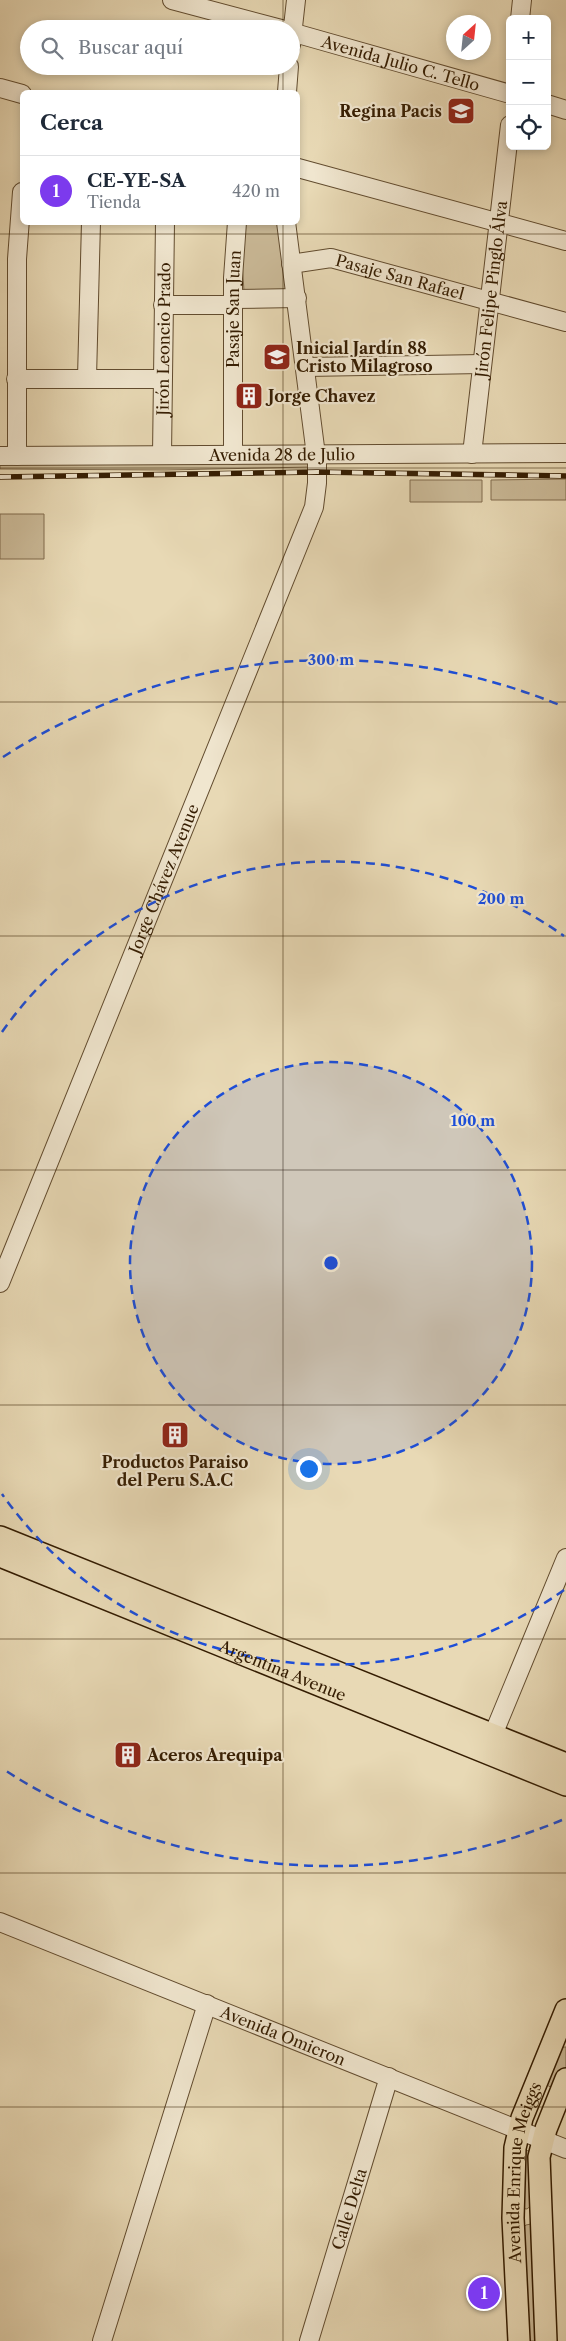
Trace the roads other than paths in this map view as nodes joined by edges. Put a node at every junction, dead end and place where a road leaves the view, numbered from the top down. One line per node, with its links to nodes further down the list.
1 (172, 0): 5 (street, Avenida Julio C. Tello)
2 (296, 0): 6 (street)
3 (522, 0): 4 (street)
4 (520, 15)
5 (241, 20)
6 (292, 20)
7 (300, 37): 12 (street, Avenida Julio C. Tello)
8 (288, 75): 10 (street)
9 (0, 88): 11 (street)
10 (287, 90)
11 (20, 93)
12 (506, 93)
13 (550, 105): 14 (street)
14 (566, 110)
15 (507, 150): 18 (street, Jirón Felipe Pinglo Álva)
16 (300, 169): 18 (street)
17 (20, 202): 24 (street)
18 (499, 223): 23 (street); 27 (street, Jirón Felipe Pinglo Álva)
19 (90, 225): 33 (street)
20 (165, 225): 29 (street, Jirón Leoncio Prado)
21 (237, 225): 28 (street, Pasaje San Juan)
22 (286, 225): 25 (street, Jorge Chávez Avenue)
23 (566, 241)
24 (8, 259): 34 (street)
25 (291, 264): 26 (street, Jorge Chávez Avenue); 27 (street, Pasaje San Rafael)
26 (297, 298): 28 (street); 32 (street, Jorge Chávez Avenue)
27 (490, 301): 30 (street, Pasaje San Rafael); 31 (street, Jirón Felipe Pinglo Álva)
28 (233, 302): 29 (street); 40 (street, Pasaje San Juan)
29 (163, 305): 35 (street, Jirón Leoncio Prado)
30 (566, 322)
31 (482, 364): 32 (street); 38 (street, Jirón Felipe Pinglo Álva)
32 (306, 367): 37 (street, Jorge Chávez Avenue)
33 (87, 378): 34 (street); 35 (street)
34 (16, 379): 41 (street)
35 (162, 379): 39 (street, Jirón Leoncio Prado)
36 (566, 453): 38 (street, Avenida 28 de Julio)
37 (315, 454): 38 (street, Avenida 28 de Julio); 40 (street, Avenida 28 de Julio); 42 (street, Jorge Chávez Avenue)
38 (472, 454)
39 (162, 455): 40 (street, Avenida 28 de Julio); 41 (street, Avenida 28 de Julio)
40 (233, 455)
41 (9, 456)
42 (0, 1283)
43 (0, 1537): 46 (main road, Argentina Avenue)
44 (0, 1556): 46 (main road, Argentina Avenue)
45 (566, 1558): 47 (street)
46 (209, 1630): 47 (main road, Argentina Avenue)
47 (489, 1744): 48 (main road, Argentina Avenue); 49 (main road, Argentina Avenue)
48 (566, 1764)
49 (566, 1785)
50 (0, 1922): 51 (street, Avenida Omicron)
51 (207, 2004): 53 (street, Avenida Omicron); 61 (street)
52 (566, 2010): 54 (main road, Avenida Enrique Meiggs)
53 (389, 2077): 56 (street, Avenida Omicron); 62 (street, Calle Delta)
54 (535, 2086): 55 (main road); 56 (main road, Avenida Enrique Meiggs)
55 (562, 2087): 57 (main road, Avenida Enrique Meiggs)
56 (519, 2129): 57 (street, Avenida Omicron); 60 (main road, Avenida Enrique Meiggs)
57 (543, 2138): 58 (street, Avenida Omicron); 59 (main road, Avenida Enrique Meiggs)
58 (566, 2149)
59 (540, 2217): 60 (main road); 64 (main road, Avenida Enrique Meiggs)
60 (513, 2218): 63 (main road, Avenida Enrique Meiggs)
61 (102, 2341)
62 (309, 2341)
63 (519, 2341)
64 (546, 2341)

